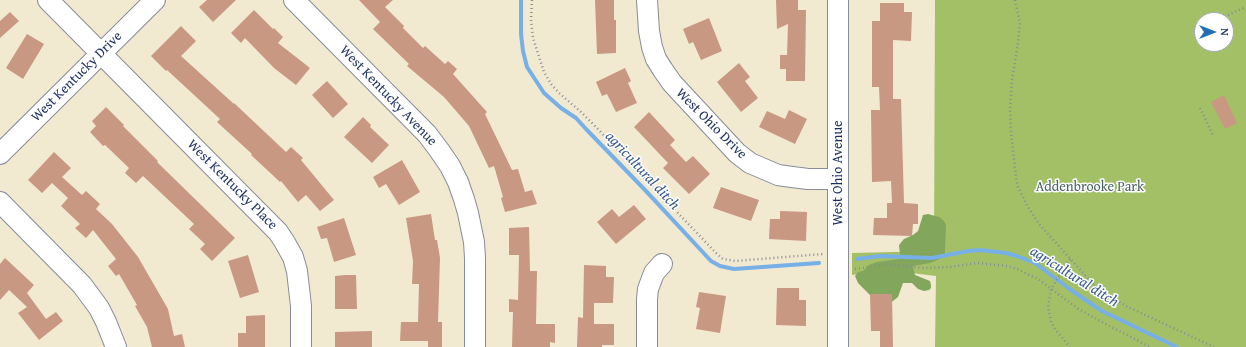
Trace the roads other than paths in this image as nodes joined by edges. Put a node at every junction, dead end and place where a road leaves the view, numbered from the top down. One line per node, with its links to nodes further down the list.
1 (48, 0): 6 (street, West Kentucky Place)
2 (155, 0): 6 (street, West Kentucky Drive)
3 (294, 0): 13 (street, West Kentucky Avenue)
4 (647, 0): 8 (street, West Ohio Drive)
5 (838, 0): 8 (street, West Ohio Avenue)
6 (101, 54): 7 (street, West Kentucky Drive); 12 (street, West Kentucky Place)
7 (0, 154)
8 (838, 179): 15 (street, West Ohio Avenue)
9 (0, 202): 11 (street)
10 (662, 264): 14 (street)
11 (116, 347)
12 (301, 347)
13 (474, 347)
14 (647, 347)
15 (838, 347)

